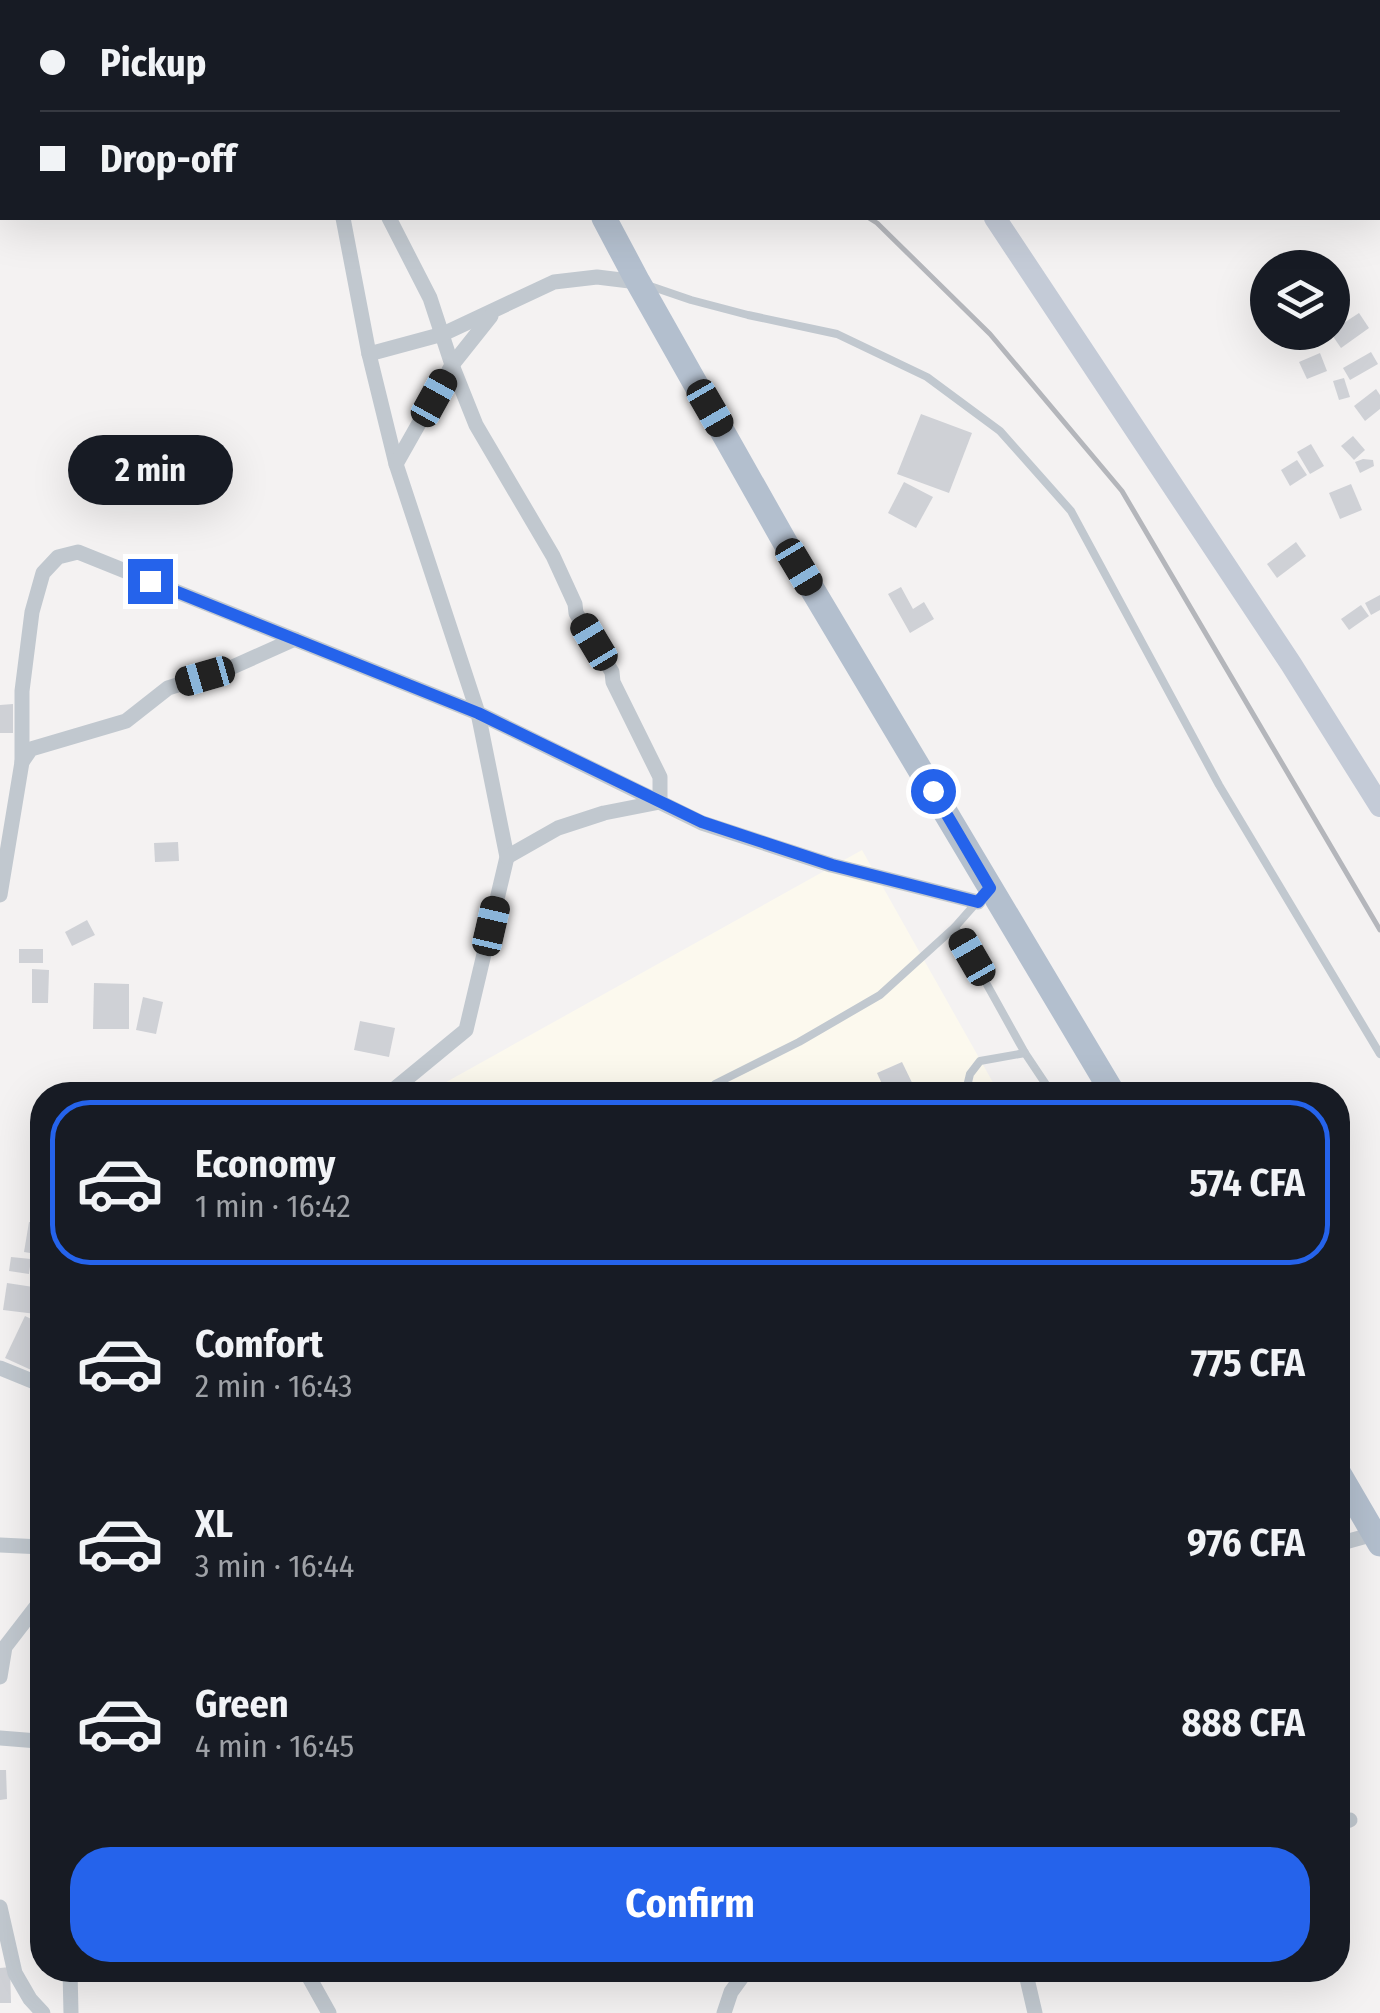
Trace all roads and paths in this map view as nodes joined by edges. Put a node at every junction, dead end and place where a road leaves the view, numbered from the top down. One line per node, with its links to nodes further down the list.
1 (344, 220): 8 (street)
2 (390, 220): 7 (street)
3 (605, 220): 5 (main road)
4 (997, 220): 15 (street)
5 (638, 282): 6 (street); 18 (main road); 21 (lane)
6 (494, 311): 7 (street); 9 (street)
7 (443, 334): 8 (street); 9 (street)
8 (369, 354): 10 (street)
9 (452, 365): 10 (street); 14 (street)
10 (396, 464): 12 (street)
11 (295, 638): 12 (street); 13 (street); 13 (street)
12 (478, 713): 14 (street); 16 (street)
13 (22, 762): 17 (street)
14 (660, 802): 16 (street); 18 (street)
15 (1380, 806)
16 (507, 857): 22 (street)
17 (0, 894)
18 (984, 894): 19 (lane); 26 (main road)
19 (956, 927): 20 (lane); 23 (lane)
20 (1025, 1053): 24 (lane); 25 (lane)
21 (1380, 1054)
22 (404, 1082)
23 (720, 1082)
24 (968, 1082)
25 (1044, 1082)
26 (1106, 1082)
27 (0, 1368): 28 (street)
28 (30, 1380)
29 (1350, 1493): 30 (main road)
30 (1377, 1539): 31 (street)
31 (1350, 1542)
32 (0, 1545): 33 (street)
33 (30, 1546)
34 (30, 1615): 35 (street)
35 (0, 1677)
36 (0, 1738): 37 (street)
37 (30, 1740)
38 (0, 1907): 43 (street)
39 (70, 1982): 44 (street)
40 (312, 1982): 45 (street)
41 (738, 1982): 46 (street)
42 (1028, 1982): 47 (street)
43 (43, 2013)
44 (71, 2013)
45 (329, 2013)
46 (724, 2013)
47 (1035, 2013)

